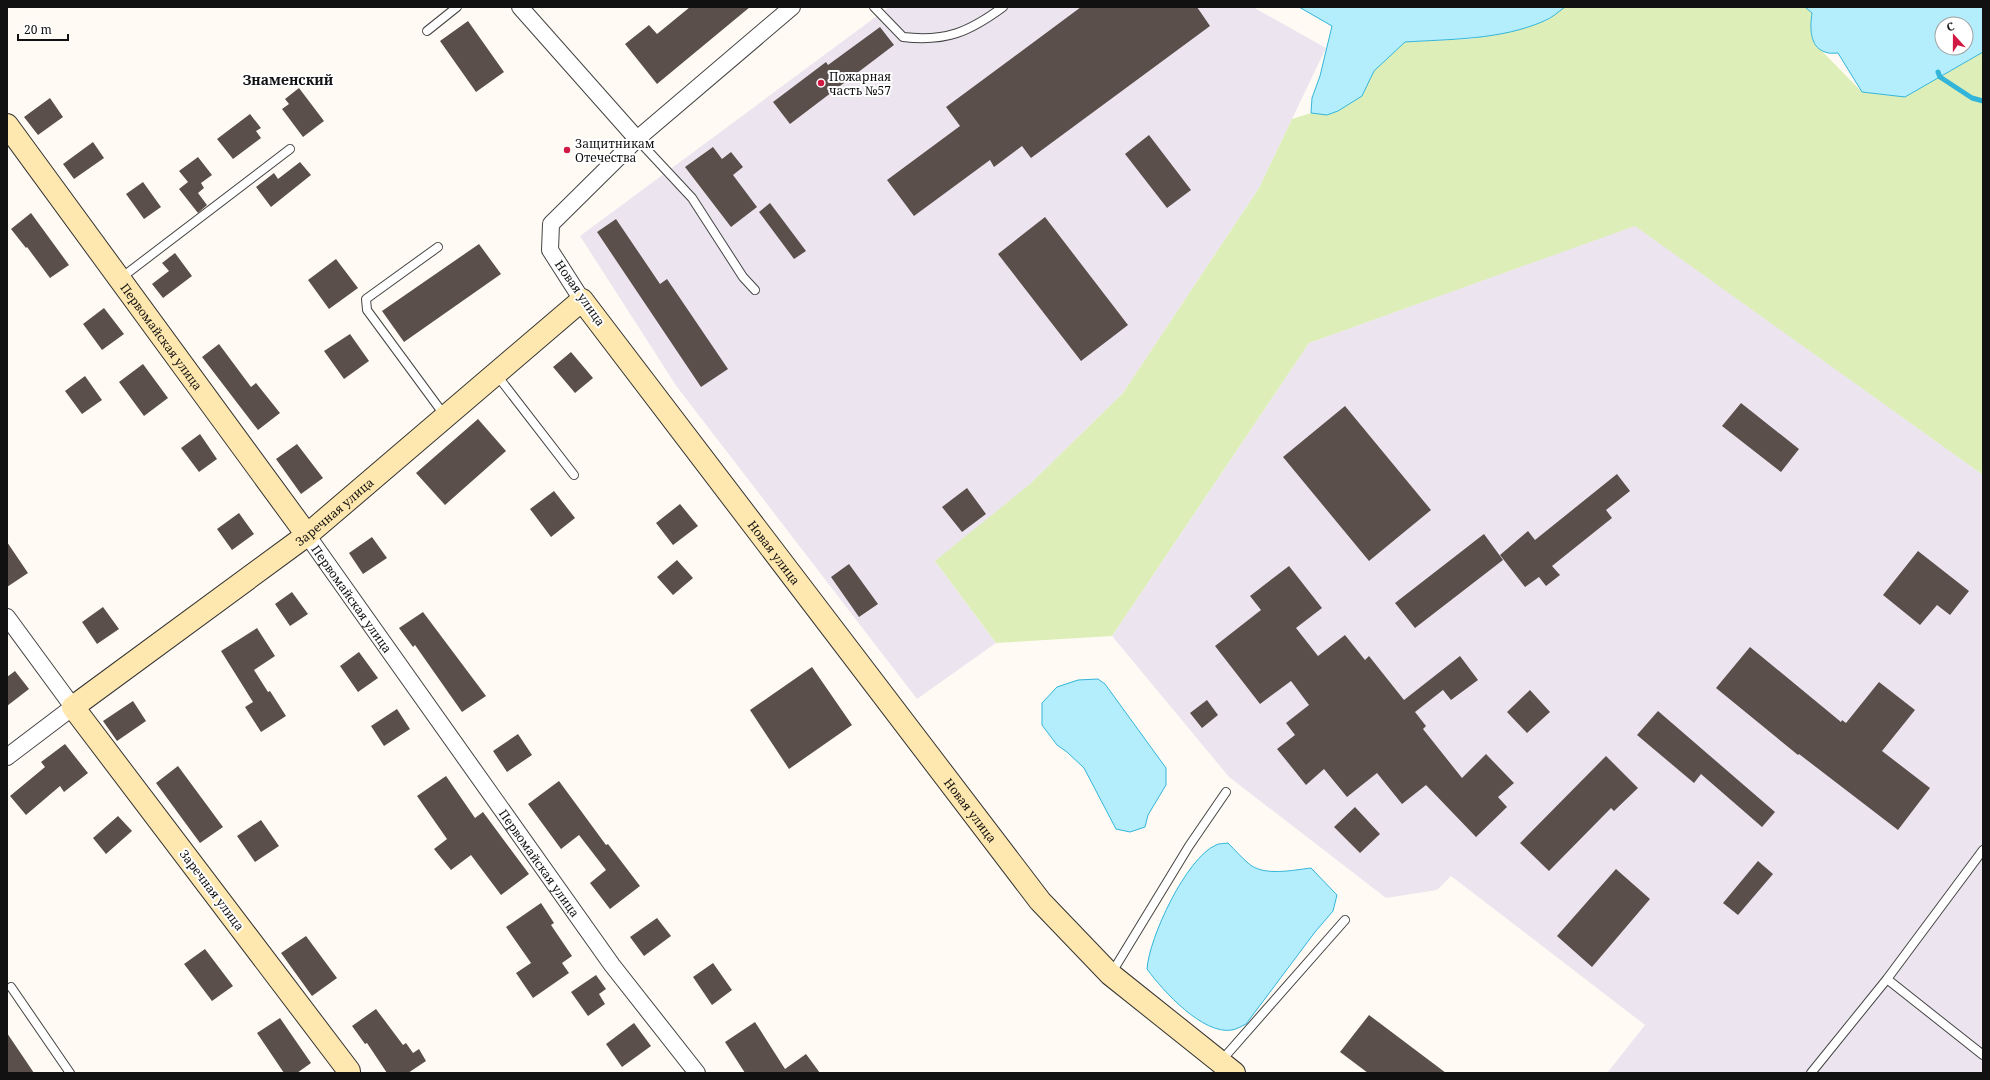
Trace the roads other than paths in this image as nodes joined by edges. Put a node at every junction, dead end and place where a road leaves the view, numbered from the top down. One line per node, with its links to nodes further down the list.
1 (457, 7): 6 (lane)
2 (520, 7): 8 (street)
3 (792, 7): 8 (street, Новая улица)
4 (874, 7): 5 (lane)
5 (1003, 7)
6 (427, 31)
7 (7, 125): 11 (street, Первомайская улица)
8 (636, 139): 12 (lane); 13 (street, Новая улица)
9 (290, 149): 11 (lane)
10 (438, 247): 15 (lane)
11 (120, 278): 17 (street, Первомайская улица)
12 (755, 290)
13 (582, 300): 14 (street, Заречная улица); 24 (street, Новая улица)
14 (496, 374): 15 (street, Заречная улица); 16 (lane)
15 (446, 417): 17 (street, Заречная улица)
16 (574, 475)
17 (307, 535): 19 (street, Заречная улица); 31 (street, Первомайская улица)
18 (7, 617): 19 (street, Заречная улица)
19 (74, 707): 20 (street, Заречная улица); 29 (street, Заречная улица)
20 (7, 757)
21 (1226, 792): 24 (lane)
22 (1983, 850): 25 (lane)
23 (1346, 920): 28 (lane)
24 (1110, 974): 28 (street, Новая улица)
25 (1888, 979): 27 (lane); 32 (lane)
26 (11, 987): 30 (lane)
27 (1983, 1055)
28 (1227, 1068)
29 (349, 1072)
30 (70, 1073)
31 (697, 1073)
32 (1811, 1073)

